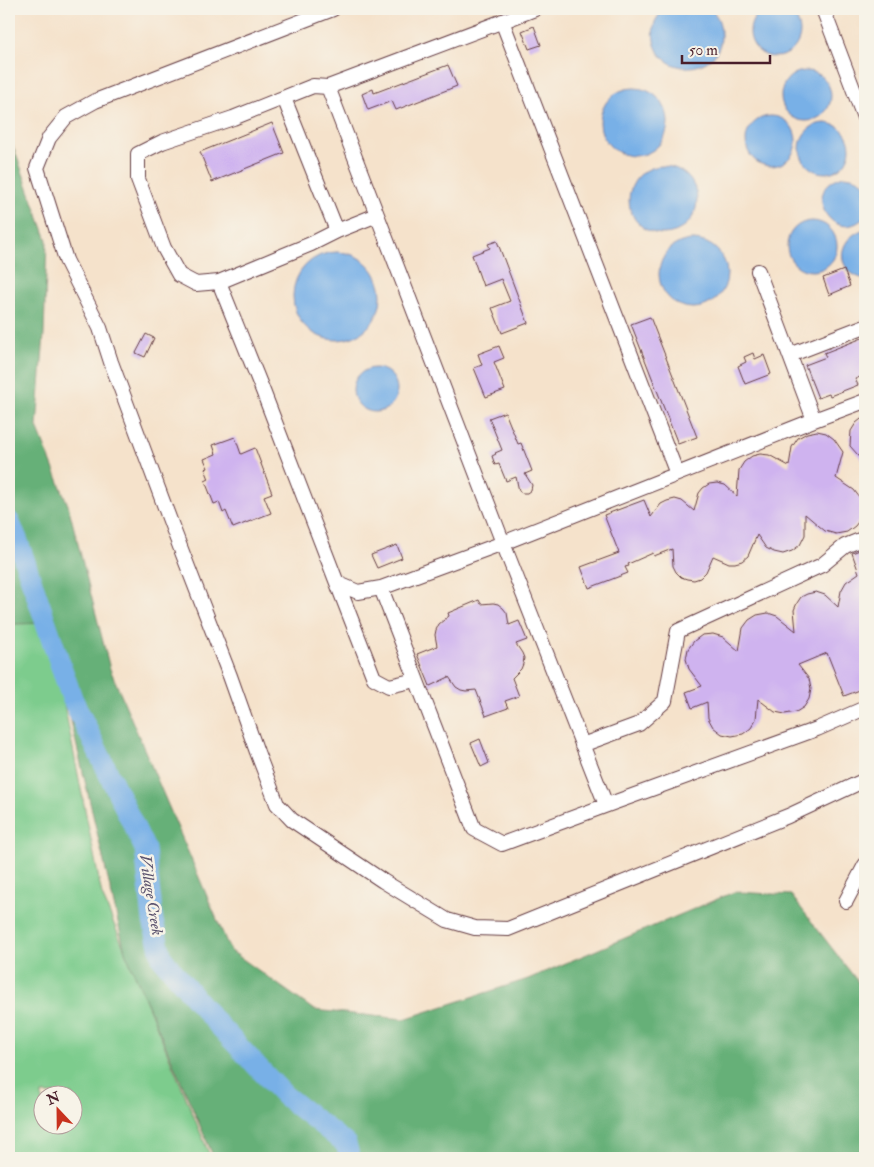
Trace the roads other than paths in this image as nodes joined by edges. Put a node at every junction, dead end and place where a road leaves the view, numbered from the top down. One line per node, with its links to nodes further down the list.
1 (333, 9): 24 (lane)
2 (535, 9): 4 (lane)
3 (823, 9): 7 (lane)
4 (502, 22): 5 (lane); 16 (lane)
5 (328, 87): 6 (lane); 8 (lane)
6 (284, 98): 9 (lane); 11 (lane)
7 (865, 120)
8 (377, 215): 9 (lane); 18 (lane)
9 (337, 232): 11 (lane)
10 (758, 271): 13 (lane)
11 (220, 282): 19 (lane)
12 (865, 326): 13 (lane)
13 (790, 355): 15 (lane)
14 (865, 401): 15 (lane)
15 (814, 420): 16 (lane)
16 (677, 474): 18 (lane)
17 (865, 538): 23 (lane)
18 (503, 544): 20 (lane); 23 (lane)
19 (337, 583): 20 (lane); 21 (lane)
20 (381, 588): 21 (lane)
21 (416, 680): 25 (lane)
22 (865, 708): 25 (lane)
23 (582, 745): 25 (lane)
24 (865, 780)
25 (606, 805)
26 (865, 865): 27 (lane)
27 (846, 901)

